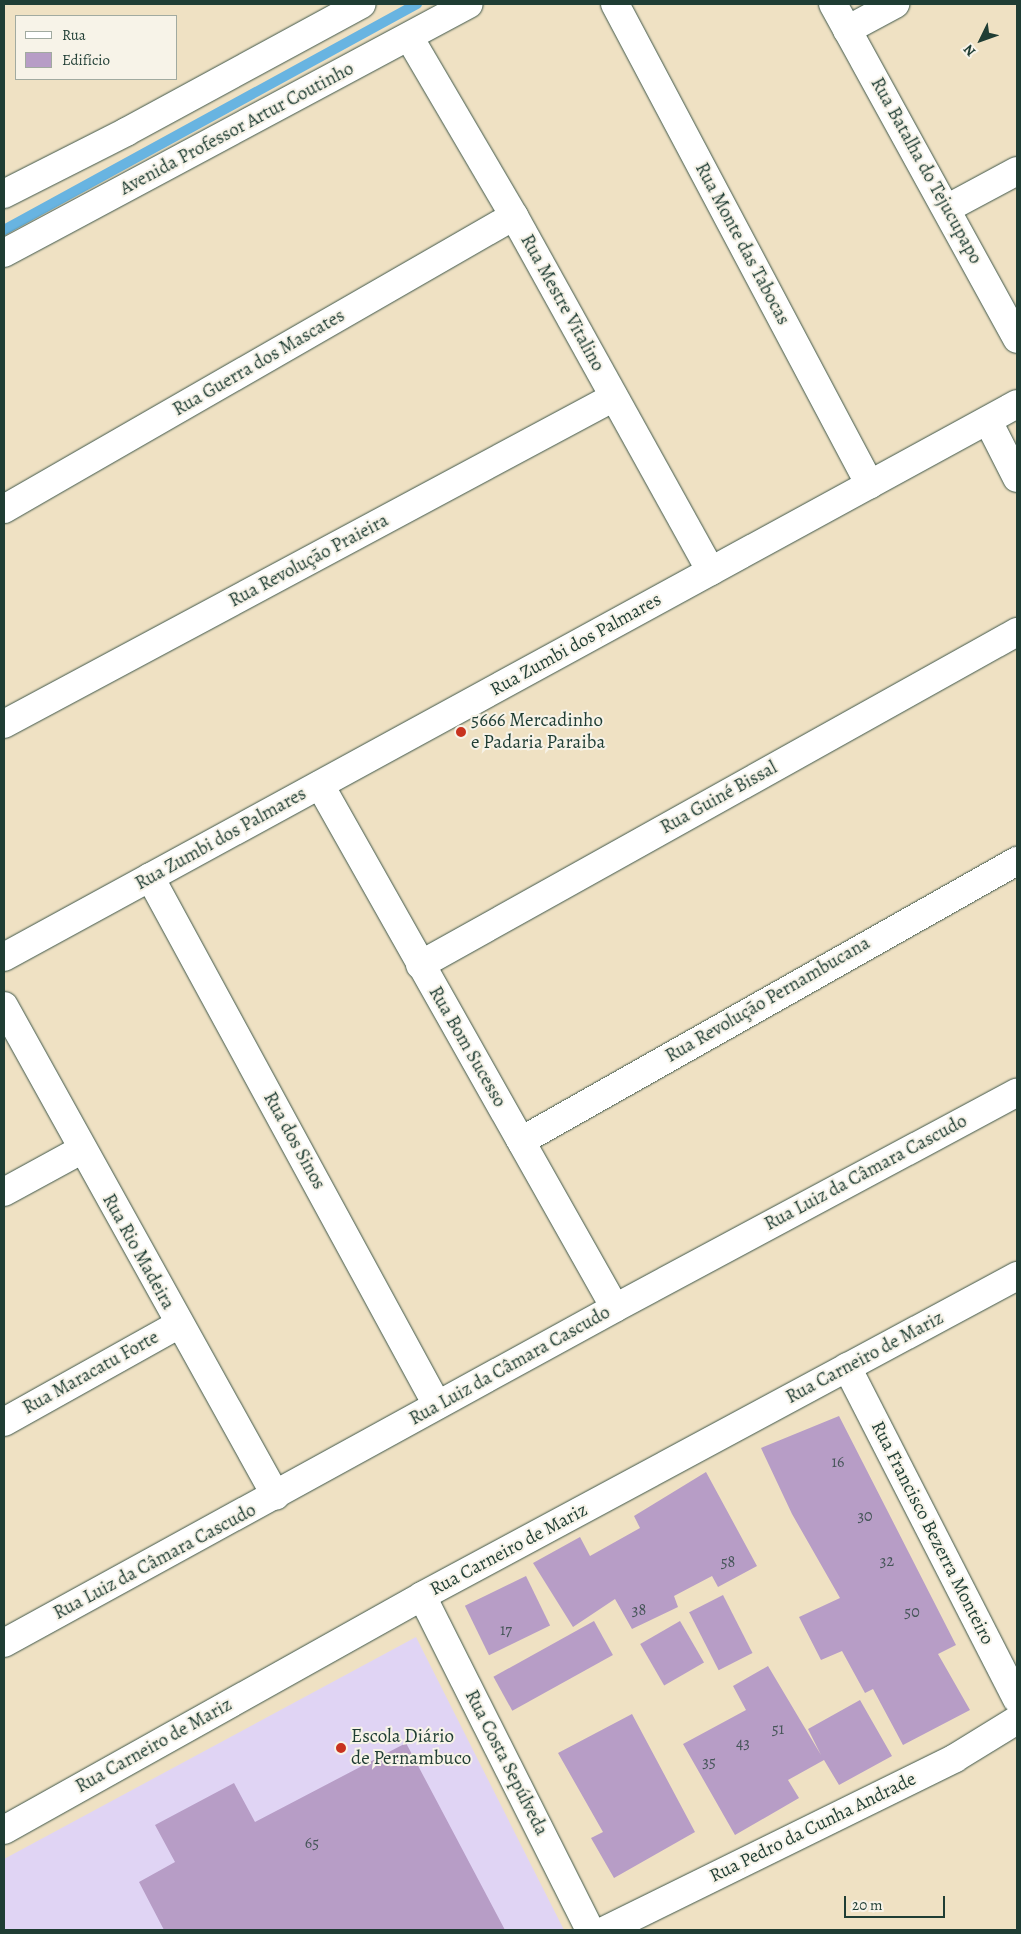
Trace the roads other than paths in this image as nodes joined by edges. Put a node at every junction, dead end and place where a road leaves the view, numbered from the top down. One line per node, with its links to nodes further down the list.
1 (362, 4): 9 (street)
2 (469, 4): 7 (street, Avenida Professor Artur Coutinho)
3 (615, 4): 18 (street, Rua Monte das Tabocas)
4 (833, 4): 6 (street, Rua Batalha do Tejucupapo)
5 (895, 4): 6 (street)
6 (847, 30): 10 (street, Rua Batalha do Tejucupapo)
7 (409, 37): 11 (street, Rua Mestre Vitalino); 12 (street, Avenida Professor Artur Coutinho)
8 (1017, 171): 10 (street)
9 (7, 185)
10 (948, 208): 13 (street, Rua Batalha do Tejucupapo)
11 (514, 216): 14 (street, Rua Mestre Vitalino); 19 (street, Rua Guerra dos Mascates)
12 (4, 253)
13 (1017, 338)
14 (614, 397): 20 (street, Rua Mestre Vitalino); 22 (street, Rua Revolução Praieira)
15 (1017, 404): 16 (street, Rua Zumbi dos Palmares)
16 (988, 420): 17 (street); 18 (street, Rua Zumbi dos Palmares)
17 (1017, 478)
18 (870, 485): 20 (street, Rua Zumbi dos Palmares)
19 (4, 509)
20 (710, 571): 23 (street, Rua Zumbi dos Palmares)
21 (1017, 632): 27 (street, Rua Guiné Bissal)
22 (4, 724)
23 (320, 785): 25 (street, Rua Zumbi dos Palmares); 27 (street, Rua Bom Sucesso)
24 (1017, 861): 30 (street, Rua Revolução Pernambucana)
25 (150, 877): 26 (street, Rua Zumbi dos Palmares); 37 (street, Rua dos Sinos)
26 (4, 957)
27 (420, 965): 30 (street, Rua Bom Sucesso)
28 (4, 1006): 31 (street, Rua Rio Madeira)
29 (1017, 1092): 34 (street, Rua Luiz da Câmara Cascudo)
30 (521, 1141): 34 (street, Rua Bom Sucesso)
31 (81, 1150): 32 (street); 35 (street, Rua Rio Madeira)
32 (4, 1192)
33 (1017, 1276): 36 (street, Rua Carneiro de Mariz)
34 (615, 1308): 37 (street, Rua Luiz da Câmara Cascudo)
35 (179, 1324): 38 (street, Rua Maracatu Forte); 39 (street, Rua Rio Madeira)
36 (847, 1367): 40 (street, Rua Carneiro de Mariz); 42 (street, Rua Francisco Bezerra Monteiro)
37 (437, 1405): 39 (street, Rua Luiz da Câmara Cascudo)
38 (4, 1422)
39 (276, 1496): 41 (street, Rua Luiz da Câmara Cascudo)
40 (422, 1596): 44 (street, Rua Carneiro de Mariz); 45 (street, Rua Costa Sepúlveda)
41 (4, 1643)
42 (1017, 1699)
43 (1017, 1720): 46 (street, Rua Pedro da Cunha Andrade)
44 (4, 1830)
45 (590, 1930)
46 (606, 1930)

